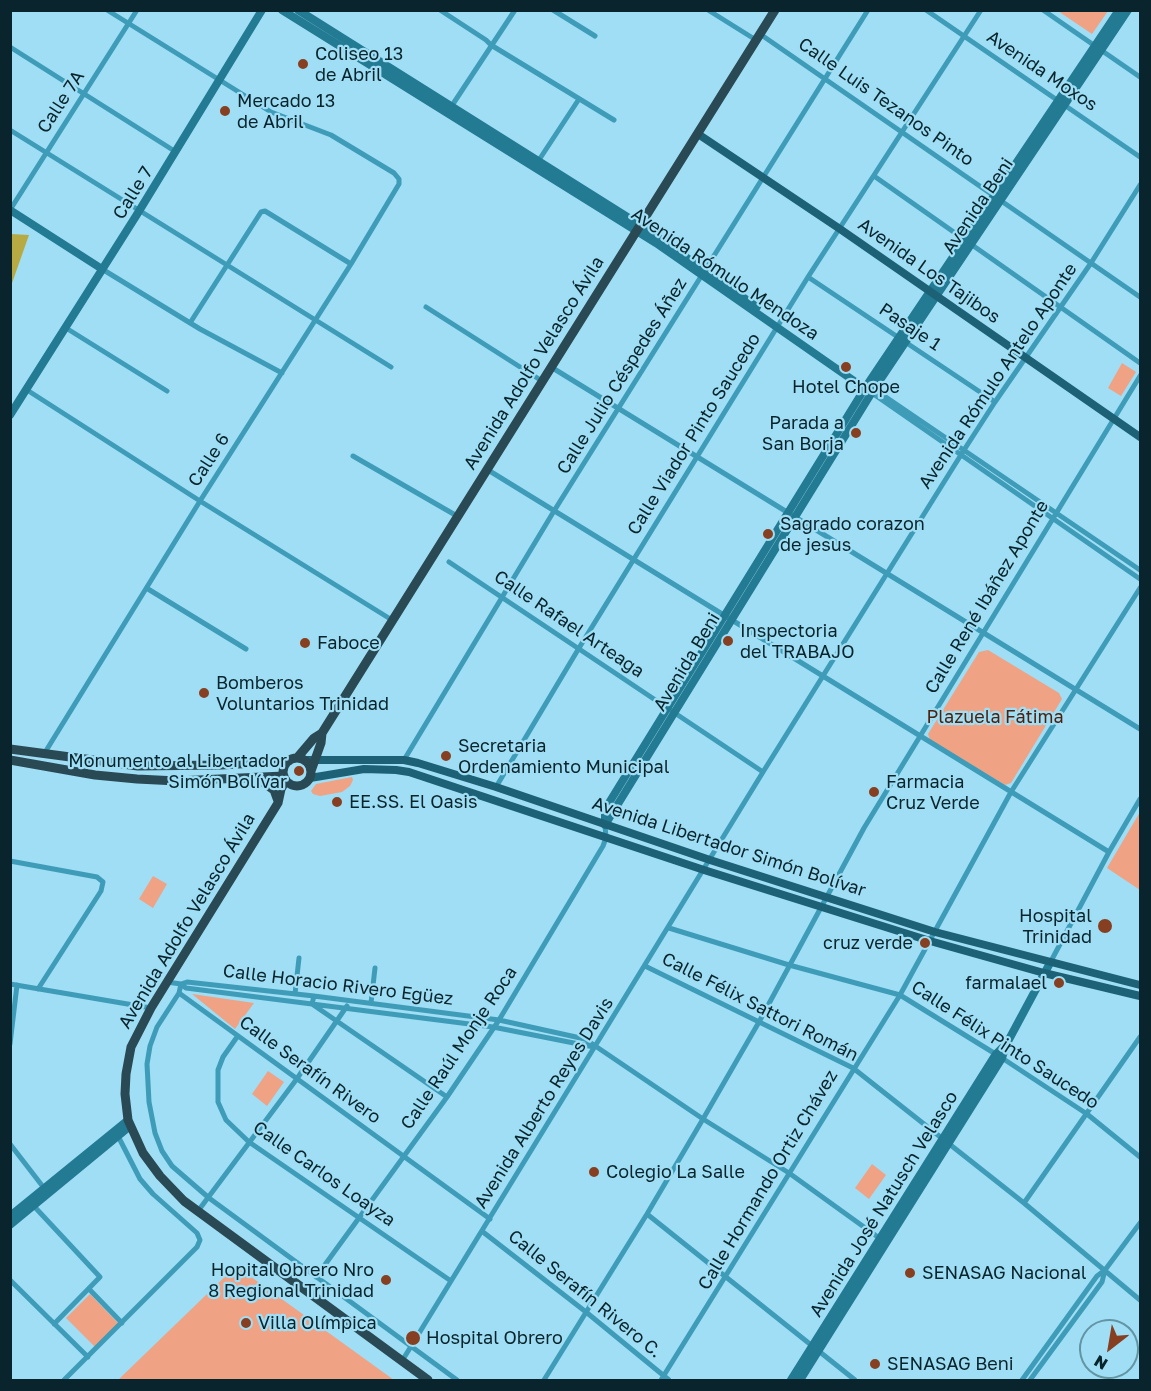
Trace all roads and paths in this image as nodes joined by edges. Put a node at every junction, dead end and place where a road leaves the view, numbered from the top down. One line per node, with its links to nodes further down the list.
1 (107, 10): 17 (street)
2 (137, 10): 17 (street, Calle 7A)
3 (262, 10): 26 (main road, Calle 7)
4 (282, 10): 38 (main road, Avenida Rómulo Mendoza)
5 (298, 10): 30 (main road, Avenida Rómulo Mendoza)
6 (440, 10): 21 (street)
7 (515, 10): 21 (street)
8 (553, 10): 18 (street)
9 (708, 10): 19 (street, Calle Luis Tezanos Pinto)
10 (775, 10): 19 (highway, Avenida Adolfo Velasco Ávila)
11 (868, 10): 25 (street, Calle Julio Céspedes Áñez)
12 (926, 10): 20 (street, Avenida Moxos)
13 (981, 10): 20 (street, Calle Viador Pinto Saucedo)
14 (1043, 10): 23 (street)
15 (1119, 10): 23 (main road, Avenida Beni)
16 (1128, 10): 23 (main road, Avenida Beni)
17 (129, 24): 26 (street); 27 (street, Calle 7A)
18 (595, 36)
19 (758, 37): 25 (street, Calle Luis Tezanos Pinto); 34 (highway, Avenida Adolfo Velasco Ávila)
20 (964, 37): 29 (street, Avenida Moxos); 33 (street, Calle Viador Pinto Saucedo)
21 (492, 45): 28 (street); 30 (street)
22 (10, 47): 27 (street)
23 (1098, 48): 24 (street); 29 (main road, Avenida Beni)
24 (1140, 77)
25 (825, 79): 33 (street, Calle Luis Tezanos Pinto); 39 (street, Calle Julio Céspedes Áñez)
26 (219, 80): 36 (main road, Calle 7); 49 (street, Calle 6)
27 (84, 94): 35 (street, Calle 7A); 36 (street)
28 (579, 99): 31 (street); 38 (street)
29 (1061, 102): 37 (street, Avenida Moxos); 42 (main road, Avenida Beni)
30 (451, 107): 38 (main road, Avenida Rómulo Mendoza)
31 (614, 120)
32 (10, 130): 35 (street)
33 (902, 131): 40 (street, Calle Viador Pinto Saucedo); 42 (street, Calle Luis Tezanos Pinto)
34 (698, 134): 39 (main road, Avenida Los Tajibos); 45 (highway, Avenida Adolfo Velasco Ávila)
35 (47, 152): 43 (street, Calle 7A); 44 (street)
36 (176, 152): 44 (main road, Calle 7)
37 (1140, 157)
38 (537, 165): 45 (main road, Avenida Rómulo Mendoza)
39 (762, 176): 46 (main road, Avenida Los Tajibos); 52 (street, Calle Julio Céspedes Áñez)
40 (874, 176): 46 (street, Calle Viador Pinto Saucedo); 47 (street)
41 (1140, 185): 48 (street, Avenida Rómulo Antelo Aponte)
42 (997, 197): 47 (main road, Avenida Beni); 48 (street, Calle Luis Tezanos Pinto)
43 (10, 210): 51 (main road)
44 (140, 210): 50 (street); 51 (main road, Calle 7)
45 (639, 228): 52 (main road, Avenida Rómulo Mendoza); 66 (highway, Avenida Adolfo Velasco Ávila)
46 (840, 229): 53 (street, Calle Viador Pinto Saucedo); 54 (main road, Avenida Los Tajibos)
47 (967, 242): 54 (main road, Avenida Beni); 57 (street)
48 (1091, 263): 55 (street, Calle Luis Tezanos Pinto); 57 (street, Avenida Rómulo Antelo Aponte)
49 (351, 264): 50 (street); 58 (street, Calle 6)
50 (227, 266): 58 (street); 59 (street)
51 (102, 269): 59 (street); 61 (main road, Calle 7)
52 (704, 273): 60 (main road, Avenida Rómulo Mendoza); 74 (street, Calle Julio Céspedes Áñez)
53 (808, 277): 60 (street, Calle Viador Pinto Saucedo); 62 (street, Pasaje 1)
54 (932, 294): 62 (main road, Avenida Beni); 63 (main road, Avenida Los Tajibos)
55 (1140, 297)
56 (426, 307): 69 (street)
57 (1060, 307): 63 (street, Avenida Rómulo Antelo Aponte); 64 (street)
58 (315, 321): 65 (street); 67 (street, Calle 6)
59 (190, 323): 67 (street)
60 (778, 325): 70 (main road, Avenida Rómulo Mendoza); 80 (street, Calle Viador Pinto Saucedo)
61 (66, 328): 71 (main road, Calle 7); 72 (street)
62 (902, 340): 70 (main road, Avenida Beni); 73 (street, Pasaje 1)
63 (1025, 358): 73 (street, Avenida Rómulo Antelo Aponte); 76 (main road, Avenida Los Tajibos)
64 (1140, 363)
65 (391, 367)
66 (550, 367): 69 (highway, Avenida Adolfo Velasco Ávila); 74 (street)
67 (282, 373): 82 (street, Calle 6)
68 (1140, 376): 76 (street, Calle René Ibáñez Aponte)
69 (542, 381): 81 (highway, Avenida Adolfo Velasco Ávila)
70 (870, 388): 78 (street, Avenida Rómulo Mendoza); 84 (main road, Avenida Beni)
71 (27, 390): 75 (main road, Calle 7); 82 (street)
72 (167, 391)
73 (994, 402): 78 (street, Avenida Rómulo Antelo Aponte)
74 (619, 408): 80 (street); 83 (street, Calle Julio Céspedes Áñez)
75 (10, 415)
76 (1114, 419): 77 (main road, Avenida Los Tajibos); 85 (street, Calle René Ibáñez Aponte)
77 (1140, 437)
78 (963, 452): 85 (street, Avenida Rómulo Mendoza); 90 (street, Avenida Rómulo Antelo Aponte)
79 (353, 456): 86 (street)
80 (698, 457): 84 (street); 87 (street, Calle Viador Pinto Saucedo)
81 (488, 470): 83 (street); 86 (highway, Avenida Adolfo Velasco Ávila)
82 (200, 501): 93 (street, Calle 6); 96 (street)
83 (554, 511): 87 (street); 94 (street, Calle Julio Céspedes Áñez)
84 (791, 515): 90 (street); 95 (main road, Avenida Beni)
85 (1054, 515): 89 (street, Avenida Rómulo Mendoza); 91 (street, Avenida Rómulo Mendoza); 97 (street, Calle René Ibáñez Aponte)
86 (457, 516): 96 (highway, Avenida Adolfo Velasco Ávila)
87 (633, 561): 95 (street); 98 (street, Calle Viador Pinto Saucedo)
88 (448, 562): 94 (street, Calle Rafael Arteaga)
89 (1140, 570)
90 (888, 573): 97 (street); 100 (street, Avenida Rómulo Antelo Aponte)
91 (1140, 579)
92 (1140, 588): 101 (street, Calle Hormando Ortiz Chávez)
93 (148, 589): 99 (street); 107 (street, Calle 6)
94 (501, 597): 98 (street, Calle Rafael Arteaga); 111 (street, Calle Julio Céspedes Áñez)
95 (727, 618): 100 (street); 102 (main road, Avenida Beni)
96 (392, 620): 104 (highway, Avenida Adolfo Velasco Ávila)
97 (982, 632): 101 (street); 105 (street, Calle René Ibáñez Aponte)
98 (579, 648): 102 (street, Calle Rafael Arteaga); 117 (street, Calle Viador Pinto Saucedo)
99 (246, 649)
100 (823, 677): 105 (street); 112 (street, Avenida Rómulo Antelo Aponte)
101 (1075, 690): 103 (street); 118 (street, Calle Hormando Ortiz Chávez)
102 (671, 711): 112 (street, Calle Rafael Arteaga); 121 (main road, Avenida Beni)
103 (1140, 729)
104 (322, 733): 109 (highway, Avenida Adolfo Velasco Ávila); 110 (highway, Avenida Adolfo Velasco Ávila)
105 (920, 736): 118 (street); 127 (street, Calle René Ibáñez Aponte)
106 (10, 749): 107 (highway)
107 (44, 754): 109 (highway)
108 (10, 760): 114 (highway)
109 (297, 760): 110 (main road, Avenida Libertador Simón Bolívar); 113 (highway); 115 (highway)
110 (316, 760): 111 (main road, Avenida Libertador Simón Bolívar); 113 (highway, Avenida Adolfo Velasco Ávila)
111 (404, 760): 117 (main road, Avenida Libertador Simón Bolívar)
112 (764, 772): 124 (street, Avenida Rómulo Antelo Aponte)
113 (311, 775): 116 (highway); 122 (main road, Avenida Libertador Simón Bolívar)
114 (258, 778): 115 (highway); 120 (highway)
115 (285, 778): 116 (highway); 120 (highway, Avenida Adolfo Velasco Ávila)
116 (296, 786): 120 (highway, Avenida Adolfo Velasco Ávila)
117 (496, 787): 121 (main road, Avenida Libertador Simón Bolívar)
118 (1011, 792): 123 (street); 130 (street, Calle Hormando Ortiz Chávez)
119 (1140, 799): 123 (street)
120 (278, 803): 138 (highway, Avenida Adolfo Velasco Ávila)
121 (605, 825): 122 (street); 124 (main road, Avenida Libertador Simón Bolívar)
122 (606, 838): 126 (main road, Avenida Libertador Simón Bolívar); 154 (street, Calle Raúl Monje Roca)
123 (1109, 852): 133 (street)
124 (710, 860): 126 (street, Avenida Alberto Reyes Davis); 127 (main road, Avenida Libertador Simón Bolívar)
125 (10, 861): 143 (street)
126 (704, 870): 128 (main road, Avenida Libertador Simón Bolívar); 129 (street, Avenida Alberto Reyes Davis)
127 (826, 897): 128 (street, Calle René Ibáñez Aponte); 130 (main road, Avenida Libertador Simón Bolívar)
128 (822, 906): 131 (main road, Avenida Libertador Simón Bolívar); 134 (street, Calle René Ibáñez Aponte)
129 (669, 927): 134 (street, Calle Félix Pinto Saucedo); 135 (street, Avenida Alberto Reyes Davis)
130 (935, 932): 131 (street, Calle Hormando Ortiz Chávez); 133 (main road, Avenida Libertador Simón Bolívar)
131 (930, 941): 137 (main road, Avenida Libertador Simón Bolívar); 146 (street, Calle Hormando Ortiz Chávez)
132 (299, 958): 145 (street)
133 (1050, 963): 137 (main road, Avenida José Natusch Velasco); 142 (main road, Avenida Libertador Simón Bolívar)
134 (789, 965): 146 (street, Calle Félix Pinto Saucedo); 156 (street, Calle René Ibáñez Aponte)
135 (645, 966): 156 (street, Calle Félix Sattori Román); 161 (street, Avenida Alberto Reyes Davis)
136 (375, 968): 150 (street)
137 (1044, 973): 148 (main road, Avenida Libertador Simón Bolívar); 162 (main road, Avenida José Natusch Velasco)
138 (167, 982): 140 (street, Calle Horacio Rivero Egüez); 153 (highway, Avenida Adolfo Velasco Ávila)
139 (10, 984): 141 (street)
140 (181, 984): 144 (street); 145 (street, Calle Horacio Rivero Egüez); 151 (street, Calle Horacio Rivero Egüez)
141 (18, 985): 143 (street); 160 (street)
142 (1140, 985)
143 (38, 988): 153 (street)
144 (179, 993): 158 (street, Calle Serafín Rivero); 177 (street)
145 (295, 994): 147 (street, Calle Horacio Rivero Egüez)
146 (900, 995): 162 (street, Calle Félix Pinto Saucedo); 163 (street, Calle Hormando Ortiz Chávez)
147 (315, 996): 149 (street, Calle Horacio Rivero Egüez); 151 (street)
148 (1140, 996)
149 (352, 1000): 150 (street, Calle Horacio Rivero Egüez); 152 (street)
150 (371, 1003): 154 (street, Calle Horacio Rivero Egüez)
151 (312, 1004): 152 (street, Calle Horacio Rivero Egüez); 155 (street)
152 (346, 1007): 155 (street); 157 (street, Calle Horacio Rivero Egüez)
153 (151, 1008): 168 (highway, Avenida Adolfo Velasco Ávila)
154 (499, 1020): 157 (street, Calle Raúl Monje Roca); 161 (street, Calle Horacio Rivero Egüez)
155 (338, 1021): 164 (street); 165 (street)
156 (759, 1022): 163 (street, Calle Félix Sattori Román); 167 (street, Calle René Ibáñez Aponte)
157 (493, 1027): 161 (street, Calle Horacio Rivero Egüez); 165 (street, Calle Raúl Monje Roca)
158 (237, 1037): 164 (street, Calle Serafín Rivero); 171 (street, Calle Carlos Loayza)
159 (1140, 1037): 166 (street)
160 (10, 1044)
161 (596, 1047): 167 (street, Calle Horacio Rivero Egüez); 184 (street, Avenida Alberto Reyes Davis)
162 (999, 1056): 166 (street, Calle Félix Pinto Saucedo); 170 (main road, Avenida José Natusch Velasco)
163 (853, 1068): 170 (street, Calle Félix Sattori Román); 175 (street, Calle Hormando Ortiz Chávez)
164 (296, 1080): 171 (street); 173 (street, Calle Serafín Rivero)
165 (447, 1097): 173 (street, Calle Raúl Monje Roca)
166 (1087, 1114): 174 (street, Calle Félix Pinto Saucedo); 178 (street)
167 (703, 1119): 175 (street, Calle Horacio Rivero Egüez); 181 (street, Calle René Ibáñez Aponte)
168 (128, 1124): 169 (main road); 176 (main road); 180 (highway)
169 (118, 1136): 179 (main road); 197 (street)
170 (945, 1141): 178 (street, Calle Félix Sattori Román); 188 (main road, Avenida José Natusch Velasco)
171 (249, 1142): 177 (street); 183 (street, Calle Carlos Loayza)
172 (10, 1144): 176 (street)
173 (405, 1156): 183 (street, Calle Raúl Monje Roca); 184 (street, Calle Serafín Rivero)
174 (1140, 1157)
175 (789, 1173): 188 (street, Calle Horacio Rivero Egüez); 190 (street, Calle Hormando Ortiz Chávez)
176 (44, 1188): 179 (main road)
177 (208, 1198): 180 (street); 191 (street)
178 (1024, 1203): 189 (street, Calle Félix Sattori Román)
179 (31, 1204): 182 (main road); 186 (main road); 194 (street)
180 (198, 1211): 202 (highway)
181 (647, 1214): 190 (street); 196 (street, Calle René Ibáñez Aponte)
182 (10, 1216)
183 (359, 1218): 191 (street, Calle Raúl Monje Roca); 193 (street, Calle Carlos Loayza)
184 (490, 1219): 187 (street, Avenida Alberto Reyes Davis)
185 (1140, 1223): 189 (street)
186 (10, 1225)
187 (483, 1232): 193 (street, Avenida Alberto Reyes Davis); 196 (street, Calle Serafín Rivero C.)
188 (883, 1241): 200 (main road, Avenida José Natusch Velasco)
189 (1105, 1270): 195 (street, Calle Félix Sattori Román); 204 (street)
190 (727, 1276): 200 (street); 203 (street, Calle Hormando Ortiz Chávez)
191 (316, 1277): 199 (street)
192 (10, 1280): 198 (street)
193 (451, 1281): 199 (street, Avenida Alberto Reyes Davis)
194 (89, 1288): 197 (street); 198 (street)
195 (1140, 1300)
196 (586, 1312): 203 (street, Calle Serafín Rivero C.); 208 (street, Calle René Ibáñez Aponte)
197 (122, 1323): 201 (street)
198 (54, 1324): 201 (street)
199 (411, 1346): 202 (street, Avenida Alberto Reyes Davis); 207 (street)
200 (816, 1348): 209 (main road, Avenida José Natusch Velasco); 210 (main road, Avenida José Natusch Velasco); 211 (street)
201 (88, 1357): 205 (street)
202 (402, 1361): 206 (highway)
203 (665, 1379)
204 (1029, 1379)
205 (64, 1380)
206 (428, 1380)
207 (456, 1380)
208 (544, 1380)
209 (791, 1380)
210 (800, 1380)
211 (855, 1380)

